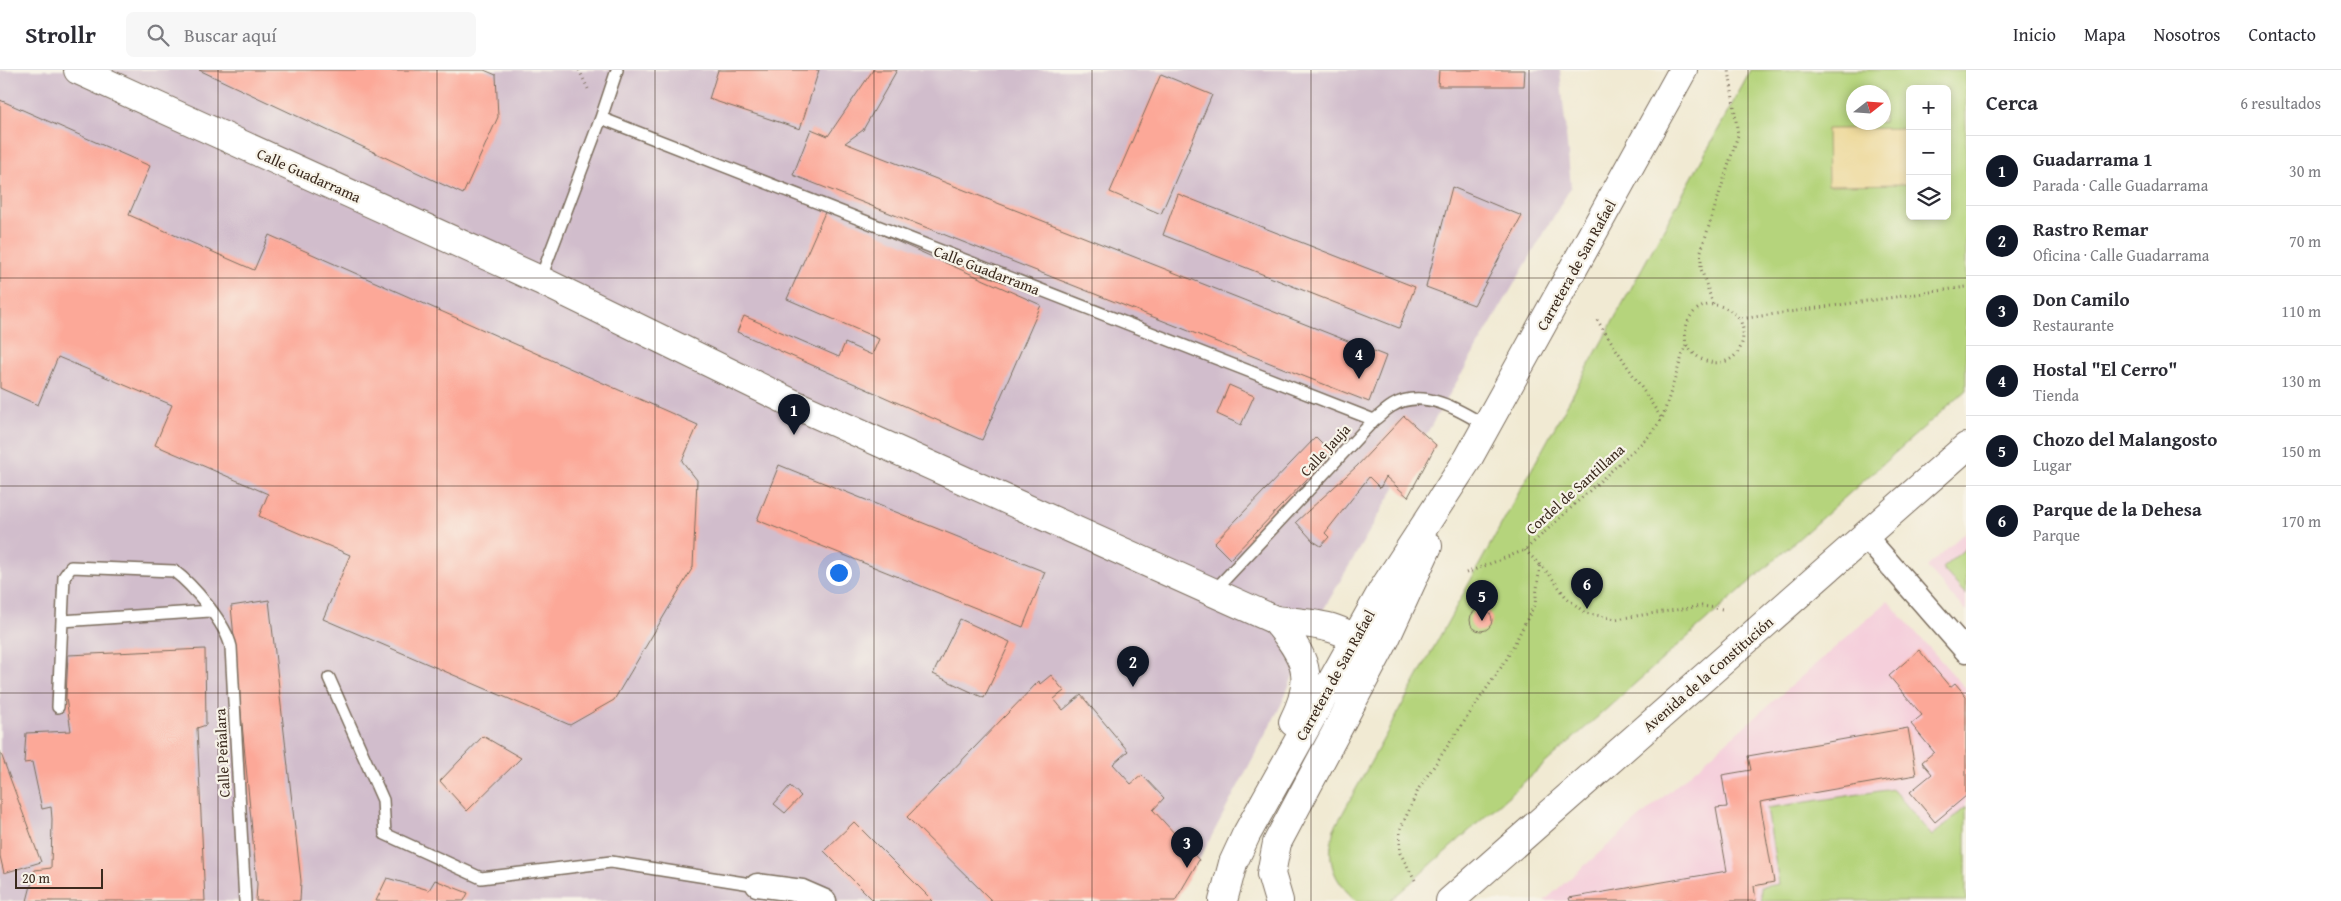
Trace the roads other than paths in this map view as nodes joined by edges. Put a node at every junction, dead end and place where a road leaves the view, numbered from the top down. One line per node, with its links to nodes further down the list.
1 (78, 70): 5 (main road, Calle Guadarrama)
2 (617, 70): 4 (lane)
3 (1683, 70): 7 (main road, Carretera de San Rafael)
4 (602, 118): 5 (lane); 6 (lane, Calle Guadarrama)
5 (540, 280): 12 (main road, Calle Guadarrama)
6 (1374, 420): 7 (lane, Calle Jauja); 12 (lane, Calle Jauja)
7 (1486, 426): 9 (main road, Carretera de San Rafael)
8 (1966, 447): 10 (main road, Avenida de la Constitución)
9 (1468, 459): 11 (main road, Carretera de San Rafael); 23 (main road, Carretera de San Rafael)
10 (1865, 536): 18 (street); 28 (main road, Avenida de la Constitución)
11 (1382, 591): 16 (main road); 17 (main road, Carretera de San Rafael)
12 (1213, 592): 14 (main road, Calle Guadarrama)
13 (210, 611): 15 (lane); 15 (lane, Calle Peñalara); 24 (lane, Calle Peñalara)
14 (1275, 620): 16 (main road); 21 (main road)
15 (62, 621): 20 (lane, Calle Peñalara)
16 (1315, 624): 17 (main road)
17 (1354, 639): 21 (main road, Carretera de San Rafael); 23 (main road)
18 (1966, 651)
19 (329, 678): 22 (lane)
20 (58, 707)
21 (1236, 854): 26 (main road, Carretera de San Rafael)
22 (757, 885): 25 (street)
23 (1273, 893): 27 (main road)
24 (245, 901)
25 (825, 901)
26 (1223, 901)
27 (1255, 901)
28 (1450, 901)

